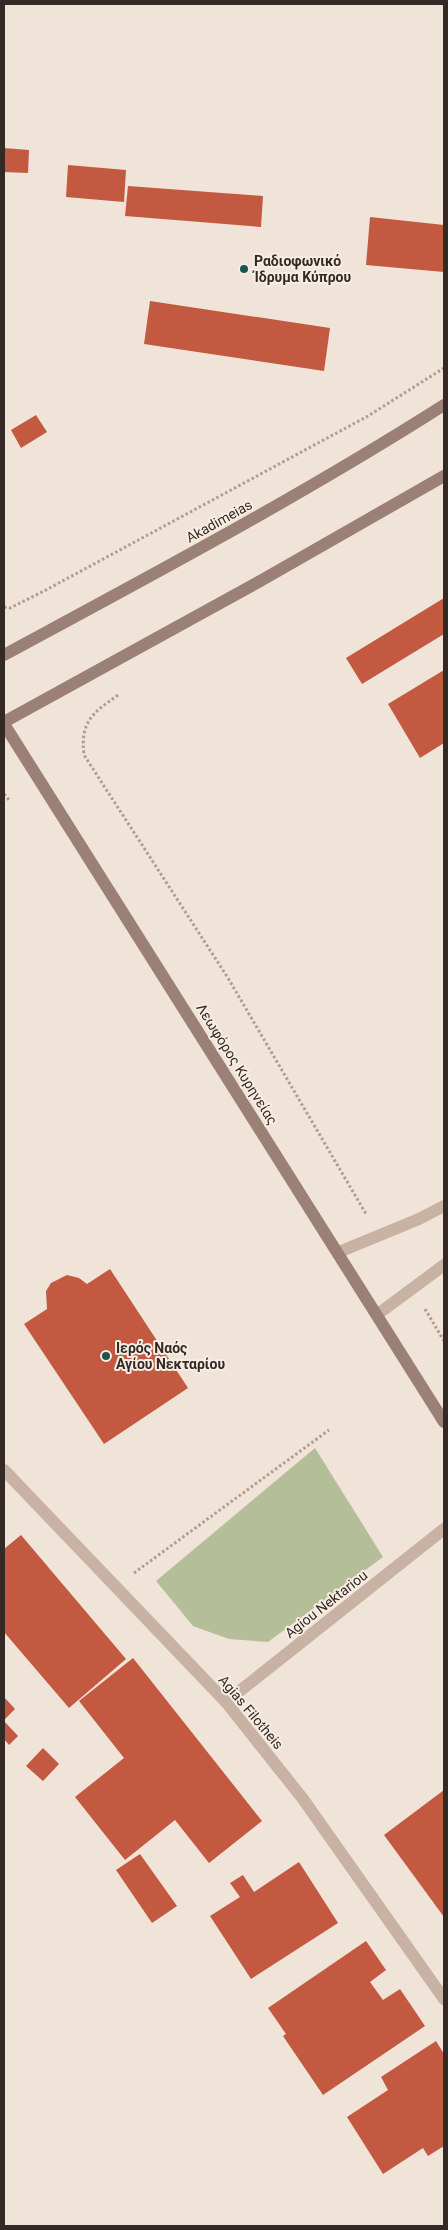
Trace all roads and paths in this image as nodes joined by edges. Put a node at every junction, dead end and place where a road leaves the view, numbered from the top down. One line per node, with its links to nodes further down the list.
1 (444, 368): 4 (path)
2 (444, 405): 5 (main road, Akadimeias)
3 (444, 476): 7 (main road)
4 (4, 607)
5 (4, 655)
6 (118, 695): 11 (path)
7 (4, 723): 12 (main road, Λεωφόρος Κυρηνείας)
8 (4, 794): 9 (path)
9 (9, 800)
10 (444, 1206): 11 (street)
11 (389, 1232): 12 (street)
12 (339, 1252): 15 (main road, Λεωφόρος Κυρηνείας)
13 (444, 1265): 14 (street)
14 (420, 1283): 15 (street); 16 (path)
15 (378, 1314): 17 (main road, Λεωφόρος Κυρηνείας)
16 (444, 1341)
17 (444, 1422)
18 (329, 1430): 21 (path)
19 (4, 1470): 21 (street, Agias Filotheis)
20 (444, 1529): 22 (street, Agiou Nektariou)
21 (116, 1586): 22 (street, Agias Filotheis)
22 (226, 1702): 23 (street, Agias Filotheis)
23 (444, 2000)

